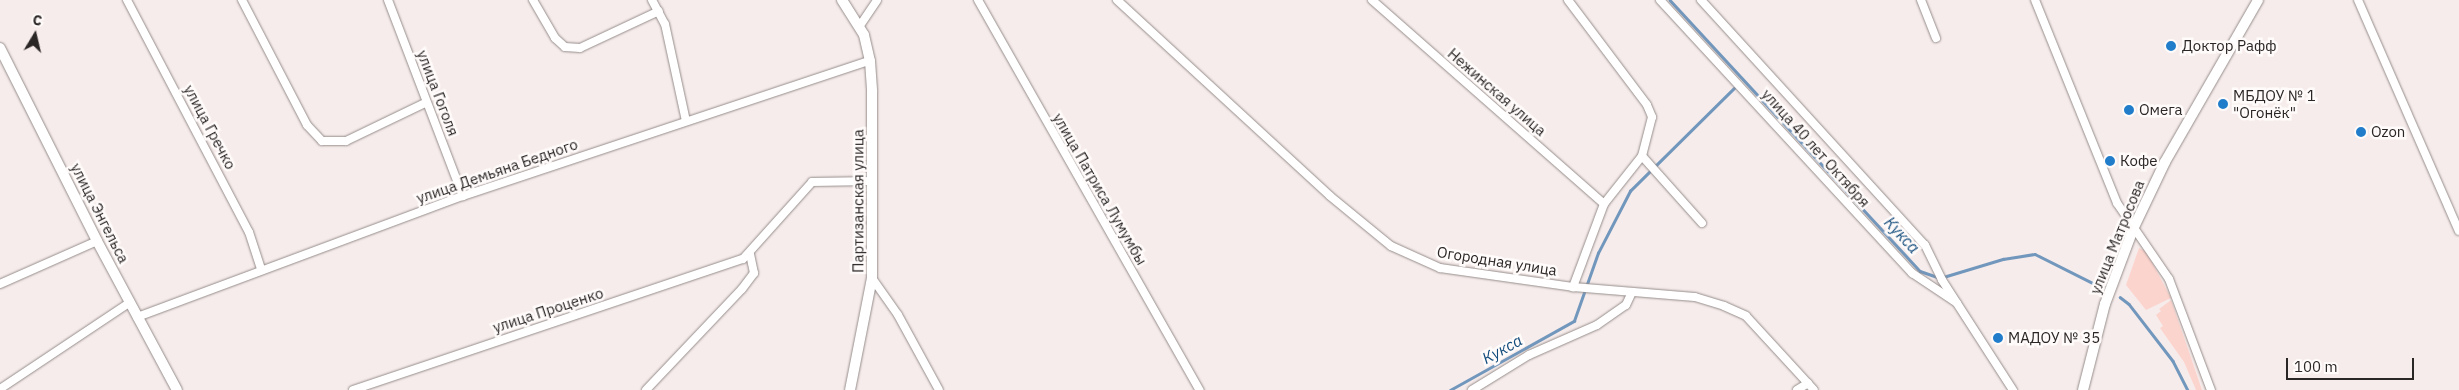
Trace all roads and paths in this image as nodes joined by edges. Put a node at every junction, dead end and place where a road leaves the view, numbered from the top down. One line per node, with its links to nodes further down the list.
1 (127, 0): 34 (street, улица Гречко)
2 (242, 0): 23 (street)
3 (388, 0): 23 (street, улица Гоголя)
4 (533, 0): 18 (street)
5 (652, 0): 18 (street)
6 (842, 0): 19 (street, Партизанская улица)
7 (877, 0): 19 (street)
8 (978, 0): 49 (street, улица Патриса Лумумбы)
9 (1117, 0): 37 (street, Огородная улица)
10 (1372, 0): 28 (street, Нежинская улица)
11 (1568, 0): 25 (street)
12 (1660, 0): 40 (street, улица 40 лет Октября)
13 (1701, 0): 40 (street, улица 40 лет Октября)
14 (1921, 0): 20 (street)
15 (2036, 0): 30 (street)
16 (2258, 0): 30 (street, улица Матросова)
17 (2358, 0): 31 (street)
18 (659, 11): 24 (street)
19 (859, 27): 22 (street, Партизанская улица)
20 (1936, 38)
21 (0, 48): 32 (street, улица Энгельса)
22 (870, 62): 24 (street, улица Демьяна Бедного); 26 (street, Партизанская улица)
23 (425, 103): 27 (street, улица Гоголя)
24 (686, 121): 27 (street, улица Демьяна Бедного)
25 (1642, 156): 28 (street); 29 (street)
26 (873, 181): 33 (street); 35 (street, Партизанская улица)
27 (463, 196): 34 (street, улица Демьяна Бедного)
28 (1604, 204): 37 (street)
29 (1702, 223)
30 (2134, 227): 54 (street, улица Матросова); 55 (street)
31 (2459, 231)
32 (97, 241): 36 (street); 39 (street, улица Энгельса)
33 (750, 254): 45 (street, улица Проценко); 46 (street)
34 (261, 270): 41 (street, улица Демьяна Бедного)
35 (872, 278): 47 (street); 48 (street, Партизанская улица)
36 (0, 284)
37 (1577, 287): 38 (street, Огородная улица)
38 (1632, 292): 42 (street, Огородная улица); 50 (street)
39 (129, 303): 41 (street, улица Энгельса); 43 (street)
40 (1960, 304): 53 (street, улица 40 лет Октября)
41 (137, 317): 44 (street, улица Энгельса)
42 (1808, 383): 51 (street); 52 (street, Огородная улица)
43 (0, 389)
44 (177, 390)
45 (353, 390)
46 (646, 390)
47 (850, 390)
48 (939, 390)
49 (1200, 390)
50 (1472, 390)
51 (1797, 390)
52 (1814, 390)
53 (2013, 390)
54 (2082, 390)
55 (2211, 390)

